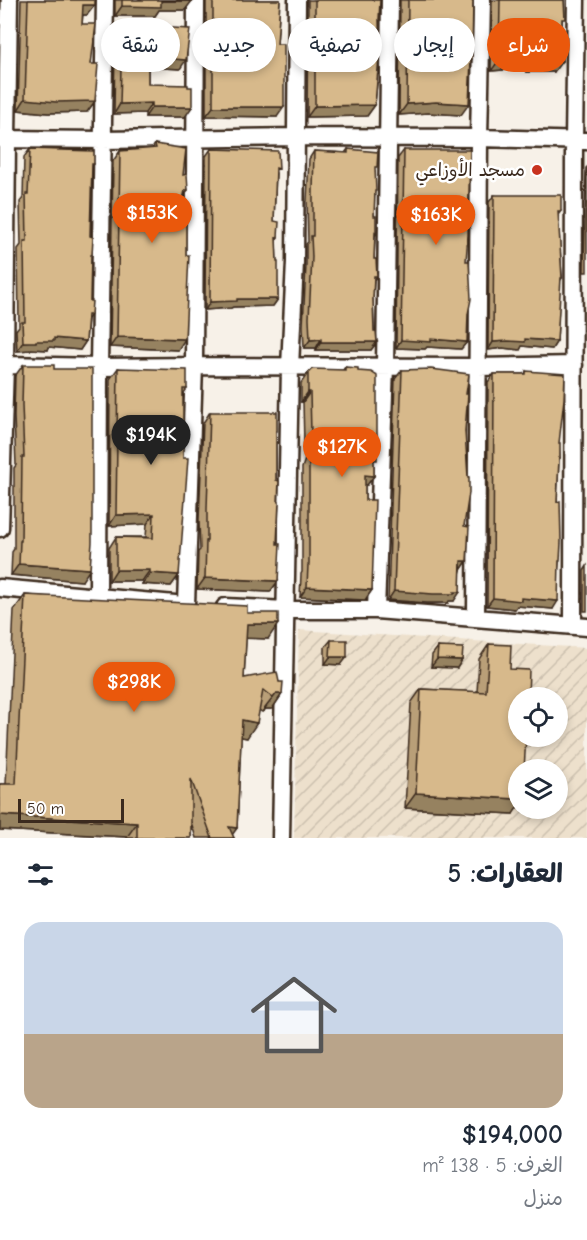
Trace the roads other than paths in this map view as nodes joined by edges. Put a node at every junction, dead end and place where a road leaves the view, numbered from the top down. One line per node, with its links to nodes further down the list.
1 (9, 0): 12 (street)
2 (105, 0): 13 (street)
3 (196, 0): 9 (street)
4 (297, 0): 8 (street)
5 (390, 0): 10 (street)
6 (482, 0): 11 (street)
7 (576, 0): 14 (street)
8 (297, 137): 9 (street); 10 (street); 19 (street)
9 (196, 138): 13 (street); 17 (street)
10 (389, 138): 11 (street); 20 (street)
11 (479, 138): 14 (street); 21 (street)
12 (3, 139): 13 (street); 15 (street)
13 (103, 140): 18 (street)
14 (581, 141): 16 (street)
15 (5, 365): 18 (street); 22 (street)
16 (574, 365): 21 (street); 29 (street)
17 (194, 366): 18 (street); 19 (street); 25 (street)
18 (99, 367): 24 (street)
19 (290, 367): 20 (street); 26 (street)
20 (386, 367): 21 (street); 27 (street)
21 (478, 367): 28 (street)
22 (0, 528)
23 (0, 588): 24 (street)
24 (98, 597): 25 (street)
25 (198, 605): 26 (street)
26 (286, 610): 27 (street); 30 (street)
27 (376, 610): 28 (street)
28 (476, 617): 29 (street)
29 (580, 626)
30 (281, 838)

